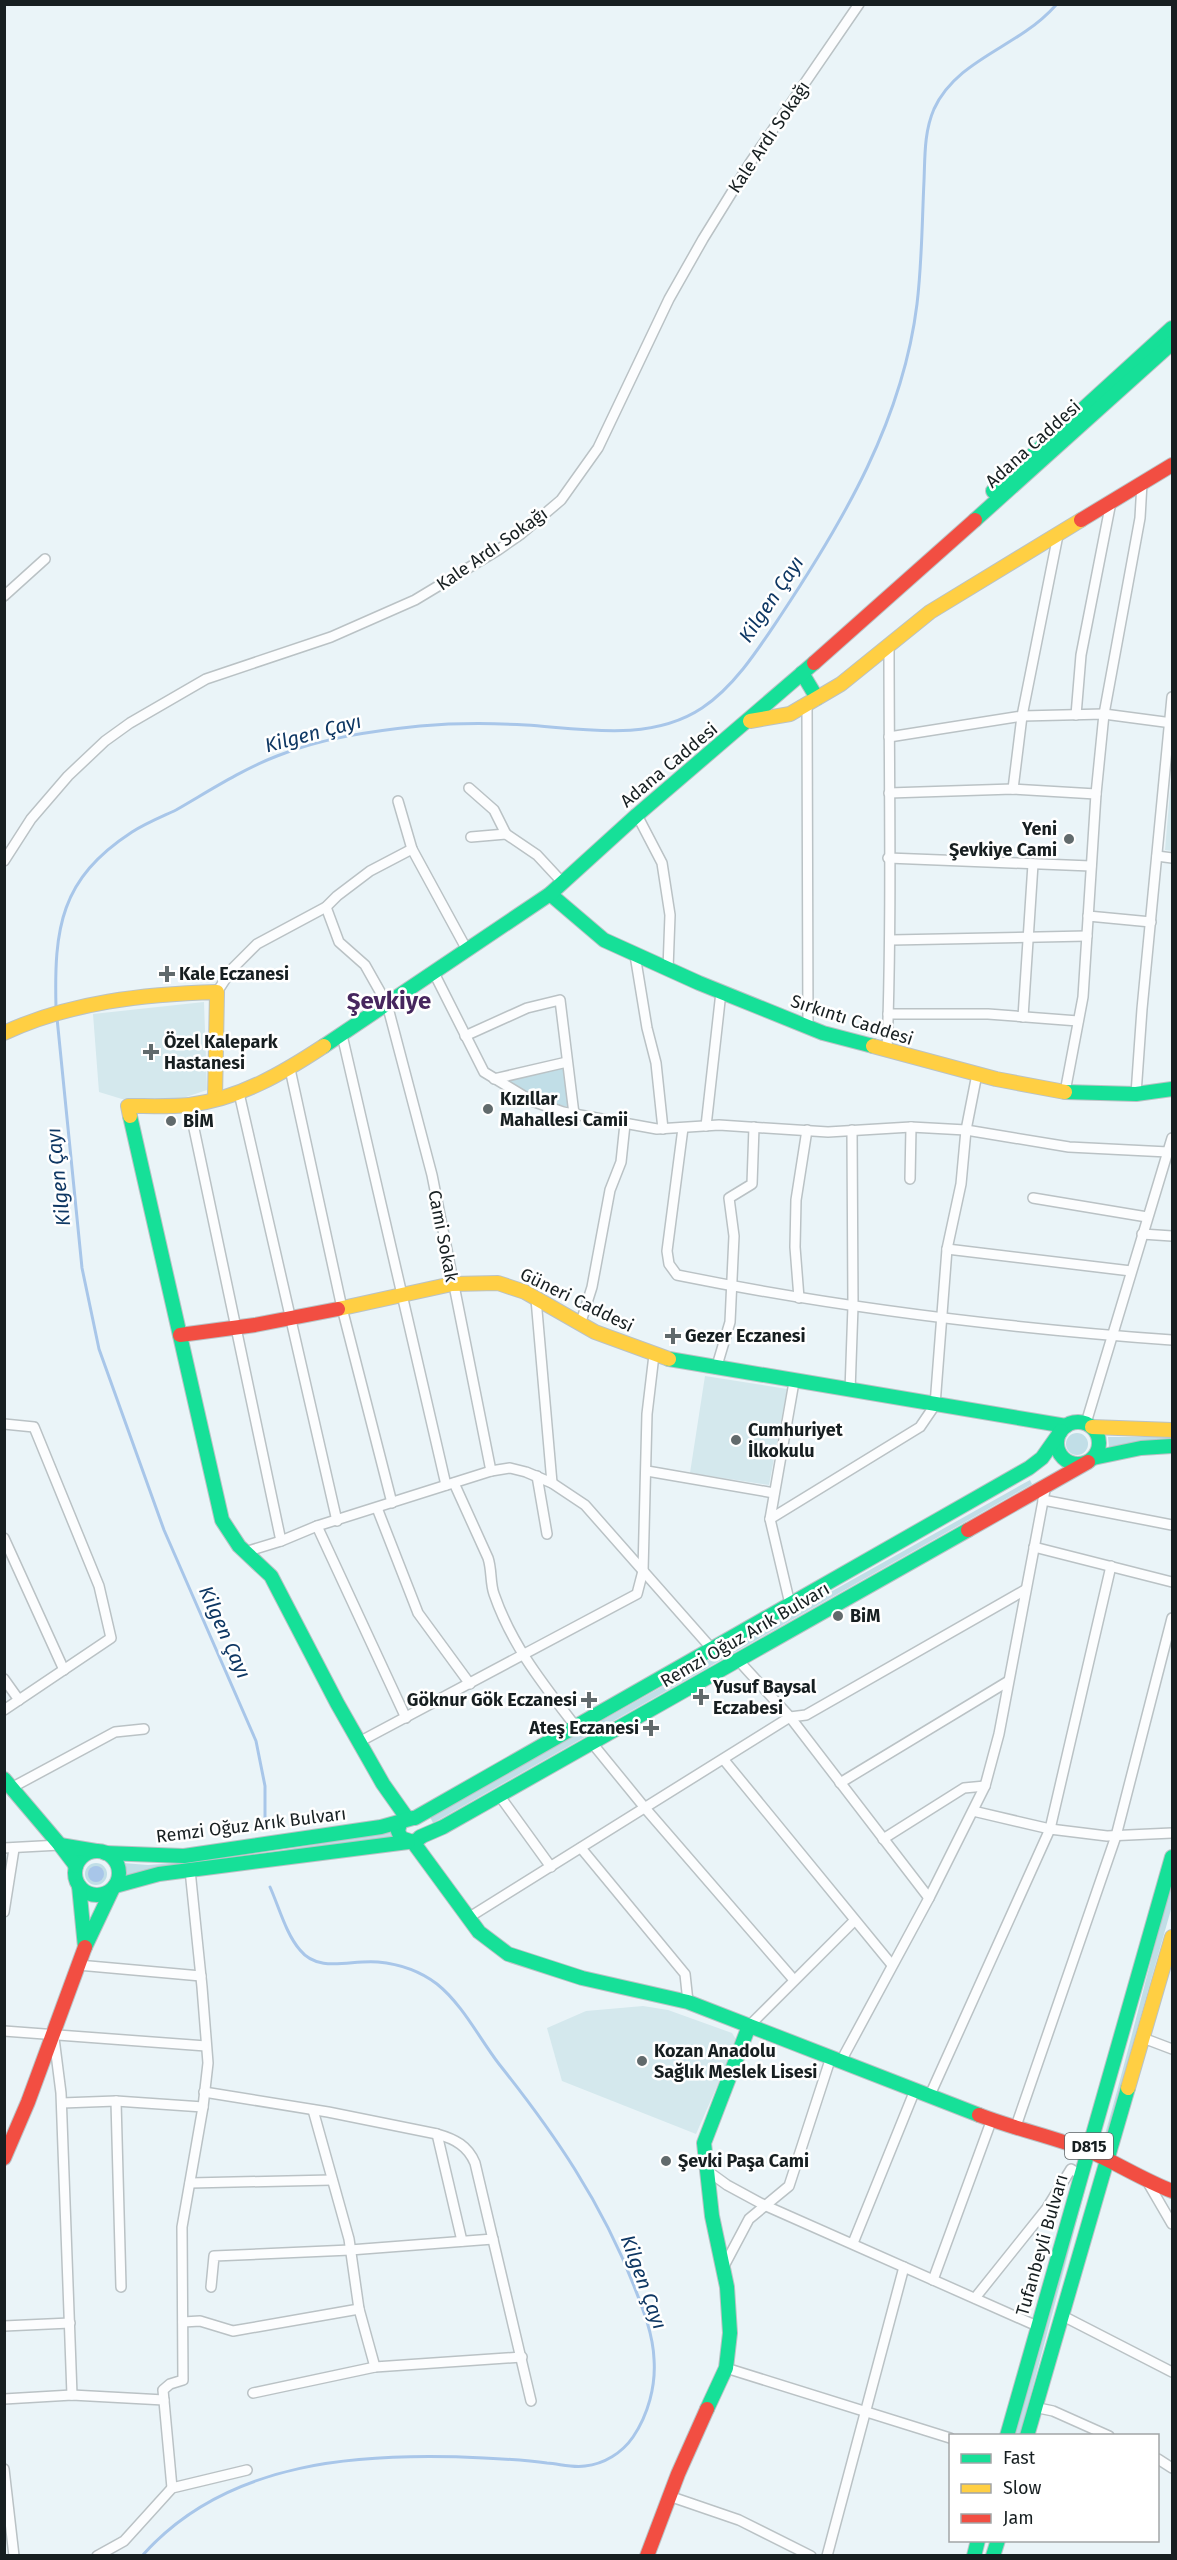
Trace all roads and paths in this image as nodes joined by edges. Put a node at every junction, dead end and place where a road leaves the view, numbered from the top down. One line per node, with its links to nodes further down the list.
1 (859, 4): 33 (street, Kale Ardı Sokağı)
2 (1173, 328): 20 (main road)
3 (1173, 343): 11 (main road, Adana Caddesi)
4 (1173, 465): 5 (main road)
5 (1142, 483): 6 (main road); 14 (street)
6 (1111, 502): 7 (main road); 15 (street)
7 (1058, 534): 10 (main road); 16 (street)
8 (45, 559): 9 (street)
9 (4, 596)
10 (889, 644): 13 (main road); 19 (street)
11 (802, 674): 13 (main road); 17 (main road, Adana Caddesi)
12 (1173, 697): 18 (street)
13 (812, 701): 17 (main road); 54 (street)
14 (1104, 714): 15 (street); 18 (street); 24 (street)
15 (1076, 715): 16 (street)
16 (1022, 716): 19 (street); 22 (street)
17 (748, 722): 20 (main road, Adana Caddesi)
18 (1170, 723): 30 (street)
19 (889, 737): 23 (street)
20 (705, 757): 26 (main road, Adana Caddesi)
21 (469, 788): 27 (street)
22 (1013, 789): 23 (street); 24 (street)
23 (888, 793): 31 (street)
24 (1096, 794): 35 (street)
25 (398, 801): 29 (street)
26 (637, 815): 36 (main road, Adana Caddesi); 46 (street)
27 (506, 834): 28 (street); 36 (street)
28 (471, 837)
29 (412, 849): 38 (street); 44 (street)
30 (1157, 856): 32 (street); 40 (street)
31 (888, 858): 34 (street); 43 (street)
32 (1173, 858)
33 (4, 861)
34 (1033, 864): 35 (street); 42 (street)
35 (1091, 866): 39 (street)
36 (563, 883): 37 (main road, Adana Caddesi)
37 (550, 894): 44 (main road, Adana Caddesi); 45 (main road, Sırkıntı Caddesi)
38 (326, 907): 48 (street); 50 (street, Cami Sokak)
39 (1088, 916): 40 (street); 41 (street)
40 (1151, 922): 66 (street)
41 (1086, 936): 42 (street); 53 (street)
42 (1027, 937): 43 (street); 52 (street)
43 (891, 940): 51 (street)
44 (467, 950): 47 (main road, Adana Caddesi)
45 (635, 955): 46 (main road, Sırkıntı Caddesi); 75 (street)
46 (668, 969): 49 (main road, Sırkıntı Caddesi)
47 (433, 971): 50 (main road, Adana Caddesi); 57 (street)
48 (217, 992): 55 (main road); 67 (main road)
49 (721, 992): 54 (main road, Sırkıntı Caddesi); 71 (street)
50 (387, 1004): 56 (main road, Adana Caddesi); 88 (street, Cami Sokak)
51 (888, 1014): 52 (street); 58 (street)
52 (1023, 1017): 53 (street)
53 (1078, 1021): 64 (street)
54 (808, 1027): 58 (main road, Sırkıntı Caddesi)
55 (4, 1033)
56 (342, 1035): 60 (main road, Adana Caddesi); 90 (street)
57 (465, 1036): 59 (street); 62 (street)
58 (887, 1051): 61 (main road, Sırkıntı Caddesi)
59 (567, 1062): 62 (street); 69 (street)
60 (290, 1068): 65 (main road, Adana Caddesi); 94 (street)
61 (977, 1074): 64 (main road, Sırkıntı Caddesi); 78 (street)
62 (494, 1079): 69 (street)
63 (1173, 1089): 66 (main road, Sırkıntı Caddesi)
64 (1065, 1092): 66 (main road, Sırkıntı Caddesi)
65 (239, 1093): 67 (main road, Adana Caddesi); 96 (street)
66 (1136, 1094)
67 (215, 1099): 68 (main road, Adana Caddesi)
68 (189, 1105): 98 (street); 99 (main road, Adana Caddesi)
69 (573, 1114): 70 (street)
70 (625, 1124): 75 (street); 97 (street)
71 (706, 1126): 72 (street); 74 (street)
72 (754, 1127): 76 (street); 89 (street)
73 (912, 1127): 77 (street); 78 (street); 81 (street)
74 (683, 1128): 75 (street); 89 (street)
75 (663, 1129)
76 (807, 1130): 77 (street); 91 (street)
77 (852, 1130): 93 (street)
78 (966, 1130): 80 (street); 86 (street)
79 (1173, 1138): 80 (street)
80 (1168, 1152): 83 (street)
81 (910, 1179)
82 (1033, 1198): 83 (street)
83 (1147, 1217): 84 (street)
84 (1142, 1234): 85 (street); 87 (street)
85 (1173, 1236)
86 (947, 1249): 87 (street); 95 (street)
87 (1131, 1271): 100 (street)
88 (452, 1283): 90 (main road, Güneri Caddesi); 92 (main road, Güneri Caddesi); 113 (street, Cami Sokak)
89 (730, 1286): 91 (street); 103 (street)
90 (401, 1296): 94 (main road, Güneri Caddesi); 117 (street)
91 (799, 1298): 93 (street)
92 (536, 1299): 97 (main road, Güneri Caddesi); 116 (street)
93 (853, 1306): 95 (street); 105 (street)
94 (342, 1308): 96 (main road, Güneri Caddesi); 121 (street)
95 (943, 1317): 100 (street); 106 (street)
96 (290, 1319): 98 (main road, Güneri Caddesi); 124 (street)
97 (580, 1324): 102 (main road, Güneri Caddesi)
98 (235, 1330): 99 (main road, Güneri Caddesi); 129 (street)
99 (180, 1335): 131 (main road)
100 (1112, 1336): 101 (street); 108 (street)
101 (1173, 1340)
102 (654, 1355): 103 (main road, Güneri Caddesi); 114 (street)
103 (716, 1369): 104 (main road, Güneri Caddesi)
104 (794, 1382): 105 (main road, Güneri Caddesi); 119 (street)
105 (850, 1391): 106 (main road, Güneri Caddesi)
106 (935, 1405): 109 (main road, Güneri Caddesi); 123 (street)
107 (4, 1424): 141 (street)
108 (1089, 1425): 109 (main road, Güneri Caddesi); 110 (main road, Güneri Caddesi); 112 (main road)
109 (1063, 1428): 112 (main road); 136 (main road, Remzi Oğuz Arık Bulvarı)
110 (1173, 1431)
111 (1173, 1446): 112 (main road)
112 (1090, 1460): 118 (main road, Remzi Oğuz Arık Bulvarı)
113 (491, 1471): 115 (street); 117 (street)
114 (647, 1471): 119 (street); 133 (street)
115 (537, 1476): 116 (street); 127 (street)
116 (552, 1483): 133 (street)
117 (450, 1484): 121 (street); 139 (street)
118 (1046, 1485): 120 (street); 140 (main road, Remzi Oğuz Arık Bulvarı)
119 (774, 1493): 123 (street)
120 (1043, 1500): 125 (street); 130 (street)
121 (392, 1503): 122 (street)
122 (377, 1508): 124 (street); 144 (street)
123 (770, 1519): 136 (street)
124 (337, 1521): 126 (street)
125 (1173, 1525)
126 (317, 1526): 129 (street); 148 (street)
127 (546, 1534)
128 (4, 1538): 141 (street)
129 (282, 1541): 131 (street)
130 (1034, 1547): 132 (street); 135 (street)
131 (244, 1552): 151 (main road)
132 (1111, 1566): 134 (street); 161 (street)
133 (643, 1571): 138 (street); 139 (street)
134 (1173, 1582)
135 (1025, 1590): 143 (street); 147 (street)
136 (790, 1604): 138 (main road, Remzi Oğuz Arık Bulvarı)
137 (1173, 1618): 163 (street)
138 (712, 1649): 149 (main road, Remzi Oğuz Arık Bulvarı)
139 (522, 1656): 144 (street); 149 (street)
140 (738, 1660): 147 (street); 152 (main road, Remzi Oğuz Arık Bulvarı)
141 (64, 1670): 145 (street)
142 (4, 1679): 145 (street)
143 (1007, 1682): 154 (street); 156 (street)
144 (470, 1684): 148 (street)
145 (19, 1700): 146 (street)
146 (4, 1710)
147 (790, 1717): 153 (street); 154 (street)
148 (406, 1718): 151 (street)
149 (576, 1727): 160 (main road, Remzi Oğuz Arık Bulvarı)
150 (144, 1729): 155 (street)
151 (359, 1742): 160 (main road)
152 (592, 1743): 157 (main road, Remzi Oğuz Arık Bulvarı); 158 (street)
153 (724, 1760): 158 (street); 179 (street)
154 (840, 1783): 164 (street)
155 (8, 1784): 166 (main road)
156 (985, 1786): 159 (street); 164 (street)
157 (499, 1795): 165 (main road, Remzi Oğuz Arık Bulvarı); 172 (street)
158 (645, 1808): 168 (street); 185 (street)
159 (973, 1810): 161 (street); 176 (street)
160 (407, 1820): 165 (main road); 165 (main road); 169 (main road, Remzi Oğuz Arık Bulvarı)
161 (1050, 1829): 163 (street); 196 (street)
162 (1173, 1833): 163 (street)
163 (1116, 1836): 202 (street)
164 (883, 1839): 176 (street)
165 (414, 1840): 173 (main road, Remzi Oğuz Arık Bulvarı); 178 (main road)
166 (60, 1845): 167 (street); 169 (main road, Remzi Oğuz Arık Bulvarı); 171 (main road)
167 (9, 1848): 177 (street)
168 (581, 1848): 172 (street); 186 (street)
169 (101, 1852): 171 (main road); 175 (main road)
170 (1173, 1857): 204 (main road, Tufanbeyli Bulvarı / D815)
171 (76, 1866): 174 (main road)
172 (550, 1867): 178 (street)
173 (190, 1870): 175 (main road, Remzi Oğuz Arık Bulvarı); 184 (street)
174 (79, 1887): 175 (main road, Remzi Oğuz Arık Bulvarı); 181 (main road)
175 (114, 1888): 181 (main road)
176 (928, 1898): 183 (street)
177 (5, 1906)
178 (468, 1918): 186 (main road)
179 (854, 1921): 183 (street); 185 (street)
180 (1173, 1937): 190 (main road, Tufanbeyli Bulvarı / D815)
181 (85, 1947): 182 (main road)
182 (78, 1965): 184 (street); 189 (main road)
183 (892, 1965): 193 (street)
184 (201, 1976): 191 (street)
185 (794, 1980): 187 (street)
186 (688, 2002): 187 (main road)
187 (749, 2026): 193 (main road); 207 (main road)
188 (4, 2031): 189 (street)
189 (53, 2033): 191 (street); 198 (street); 205 (main road)
190 (1143, 2038): 192 (street); 206 (main road, Tufanbeyli Bulvarı / D815)
191 (206, 2046): 195 (street)
192 (1173, 2049)
193 (836, 2059): 194 (main road); 213 (street)
194 (915, 2090): 196 (main road); 217 (street)
195 (204, 2092): 199 (street); 200 (street)
196 (930, 2096): 201 (main road)
197 (116, 2102): 198 (street); 199 (street); 222 (street)
198 (62, 2103): 228 (street)
199 (203, 2107): 211 (street)
200 (313, 2110): 203 (street); 209 (street)
201 (992, 2119): 202 (main road); 221 (street)
202 (1015, 2128): 204 (main road)
203 (438, 2134): 215 (street); 216 (street)
204 (1088, 2151): 206 (main road); 208 (main road, Tufanbeyli Bulvarı / D815)
205 (4, 2158)
206 (1107, 2161): 210 (main road); 226 (main road, Tufanbeyli Bulvarı / D815)
207 (705, 2169): 213 (street); 220 (main road)
208 (1081, 2175): 224 (street); 230 (main road, Tufanbeyli Bulvarı / D815)
209 (332, 2180): 211 (street); 218 (street)
210 (1147, 2181): 212 (main road); 214 (street)
211 (190, 2183): 227 (street)
212 (1173, 2191)
213 (764, 2205): 217 (street); 220 (street)
214 (1173, 2224)
215 (493, 2239): 216 (street); 231 (street)
216 (462, 2241): 218 (street)
217 (853, 2243): 219 (street)
218 (350, 2250): 223 (street); 225 (street)
219 (904, 2267): 221 (street); 241 (street)
220 (723, 2268): 233 (main road)
221 (933, 2280): 224 (street)
222 (121, 2287)
223 (211, 2287)
224 (975, 2298): 230 (street)
225 (359, 2309): 227 (street); 232 (street)
226 (1061, 2314): 234 (street); 240 (main road, Tufanbeyli Bulvarı / D815)
227 (183, 2322): 238 (street)
228 (70, 2323): 229 (street); 236 (street)
229 (4, 2326)
230 (1037, 2326): 242 (main road, Tufanbeyli Bulvarı / D815)
231 (522, 2357): 232 (street); 239 (street)
232 (375, 2367): 235 (street)
233 (726, 2368): 241 (street); 251 (main road)
234 (1173, 2372)
235 (253, 2393)
236 (72, 2395): 237 (street); 238 (street)
237 (4, 2399)
238 (164, 2400): 250 (street)
239 (531, 2401)
240 (1034, 2407): 243 (main road, Tufanbeyli Bulvarı / D815); 244 (street)
241 (867, 2412): 245 (street); 256 (street)
242 (1008, 2434)
243 (1027, 2434)
244 (1105, 2434)
245 (949, 2437)
246 (1159, 2460): 247 (street)
247 (1173, 2468)
248 (4, 2469): 252 (street)
249 (246, 2470): 250 (street)
250 (172, 2488): 253 (street)
251 (669, 2496): 254 (main road); 255 (street)
252 (14, 2556)
253 (97, 2556)
254 (647, 2556)
255 (812, 2556)
256 (827, 2556)

